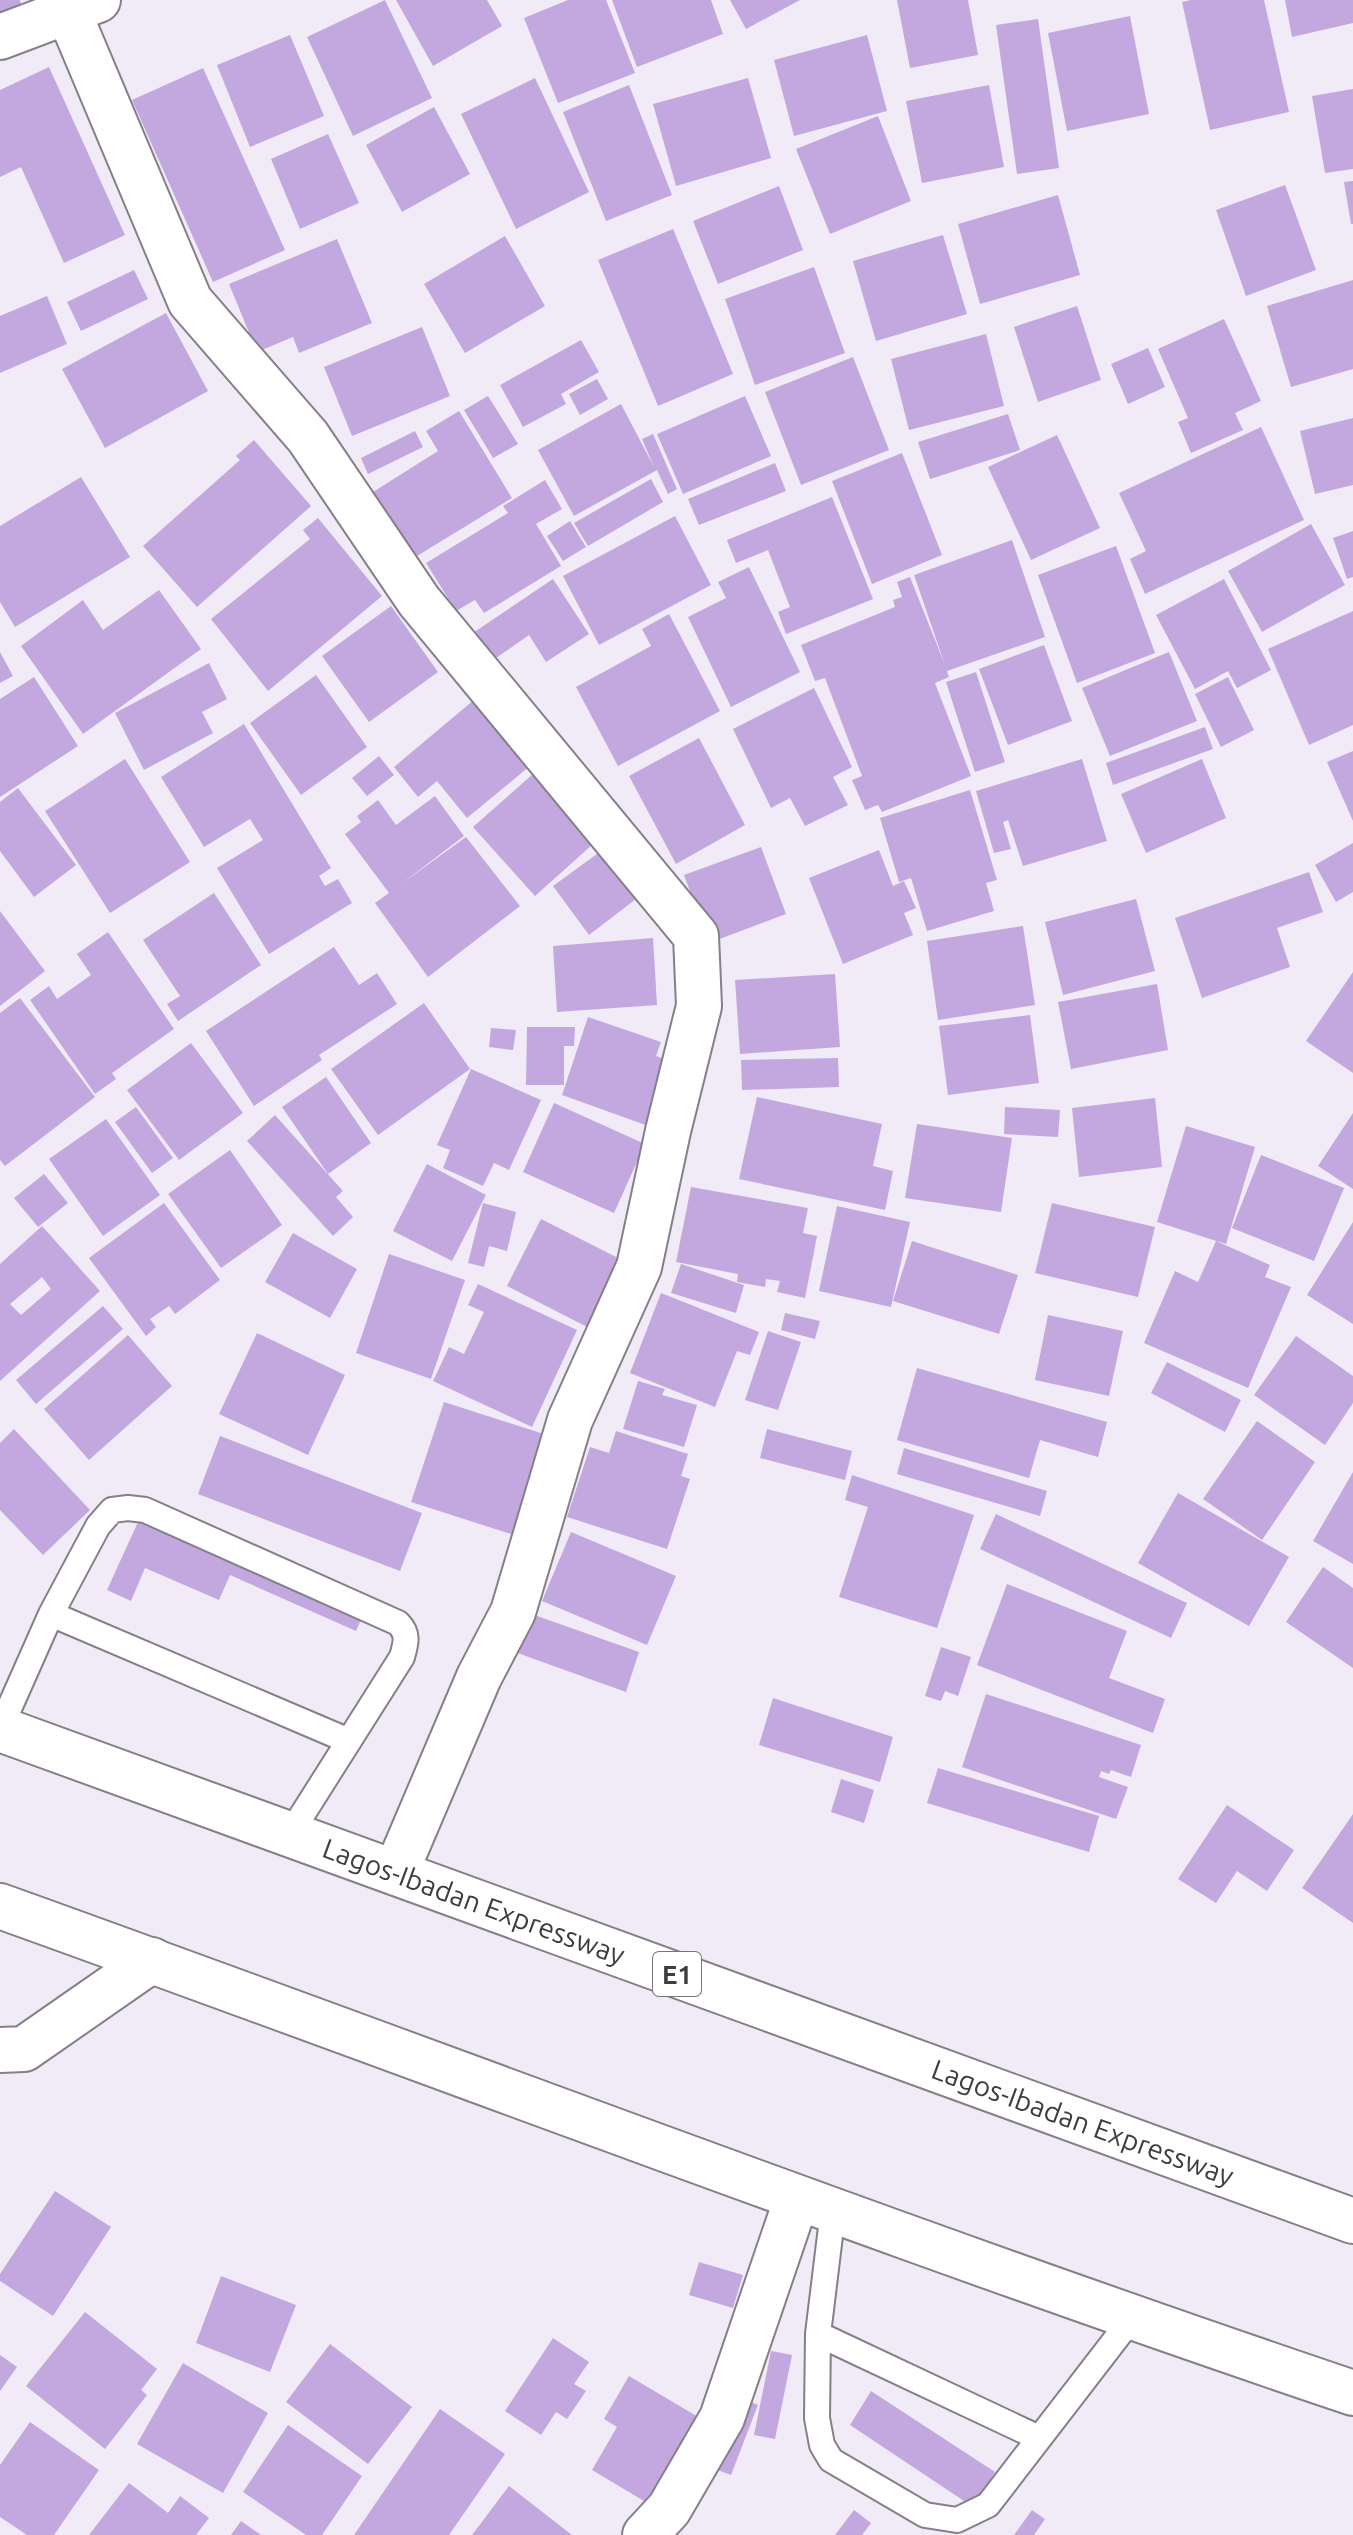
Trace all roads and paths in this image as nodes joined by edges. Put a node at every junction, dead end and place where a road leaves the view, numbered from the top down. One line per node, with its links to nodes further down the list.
1 (83, 5): 2 (main road); 7 (main road)
2 (0, 37)
3 (51, 1614): 4 (lane); 5 (lane); 5 (lane)
4 (0, 1729): 6 (main road, Lagos-Ibadan Expressway / E1)
5 (349, 1741): 6 (lane)
6 (290, 1834): 7 (main road, Lagos-Ibadan Expressway / E1)
7 (396, 1872): 12 (main road, Lagos-Ibadan Expressway / E1)
8 (0, 1906): 9 (main road)
9 (152, 1960): 10 (main road); 11 (main road)
10 (0, 2050)
11 (815, 2205): 13 (main road); 14 (lane); 17 (main road)
12 (1353, 2221)
13 (1132, 2318): 15 (main road); 16 (lane)
14 (818, 2334): 16 (lane); 16 (lane)
15 (1353, 2393)
16 (1039, 2438)
17 (645, 2535)

